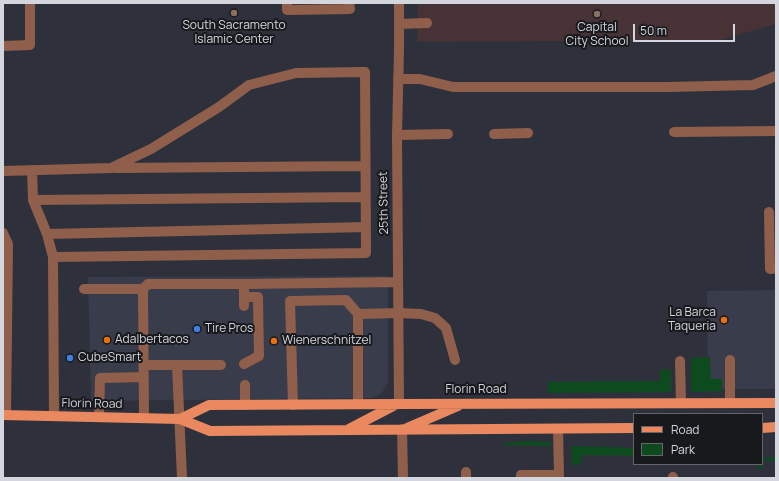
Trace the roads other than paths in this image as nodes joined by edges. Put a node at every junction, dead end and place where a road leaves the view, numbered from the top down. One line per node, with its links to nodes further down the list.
1 (30, 3): 7 (street)
2 (287, 3): 3 (street)
3 (350, 3)
4 (399, 3): 6 (street, 25th Street)
5 (427, 23): 6 (street)
6 (399, 24): 9 (street, 25th Street)
7 (3, 46)
8 (776, 76): 9 (street)
9 (398, 79): 15 (street, 25th Street)
10 (776, 131): 11 (street)
11 (674, 132)
12 (528, 133): 14 (street)
13 (448, 134): 15 (street)
14 (494, 134)
15 (397, 135): 28 (street, 25th Street)
16 (365, 166): 17 (street); 17 (street); 20 (street)
17 (111, 168): 18 (street)
18 (32, 170): 19 (street); 21 (street)
19 (3, 171)
20 (366, 197): 21 (street); 23 (street)
21 (33, 200): 25 (street)
22 (769, 212): 27 (street)
23 (366, 227): 25 (street); 26 (street)
24 (3, 233): 51 (street)
25 (46, 234): 26 (street)
26 (53, 257): 52 (street)
27 (776, 268)
28 (398, 282): 29 (street); 32 (street, 25th Street)
29 (244, 284): 30 (street); 37 (street)
30 (143, 288): 31 (street); 38 (street)
31 (84, 289)
32 (398, 313): 33 (street); 34 (street); 47 (street, 25th Street)
33 (358, 314): 46 (street); 50 (street)
34 (455, 360)
35 (730, 360): 45 (street)
36 (680, 361): 44 (street)
37 (244, 364)
38 (144, 365): 39 (street); 41 (street)
39 (178, 365): 40 (street); 55 (street)
40 (221, 365)
41 (144, 377): 53 (street); 54 (street)
42 (245, 385): 49 (street)
43 (776, 402): 45 (main road, Florin Road)
44 (681, 403): 45 (main road, Florin Road); 48 (main road, Florin Road)
45 (730, 403)
46 (358, 404): 47 (main road, Florin Road); 50 (main road, Florin Road)
47 (399, 404): 48 (main road, Florin Road); 60 (main road)
48 (464, 404): 61 (main road)
49 (245, 405): 50 (main road, Florin Road); 55 (main road, Florin Road)
50 (293, 405)
51 (4, 415): 52 (main road, Florin Road)
52 (54, 416): 53 (main road, Florin Road)
53 (99, 417): 54 (main road, Florin Road)
54 (144, 418): 55 (main road, Florin Road)
55 (180, 419): 60 (main road, Florin Road); 62 (street)
56 (633, 428): 59 (main road, Florin Road)
57 (763, 428): 58 (main road)
58 (776, 428)
59 (558, 429): 61 (main road, Florin Road); 64 (street)
60 (348, 430): 61 (main road, Florin Road)
61 (402, 430): 63 (street)
62 (182, 478)
63 (403, 478)
64 (521, 478)

